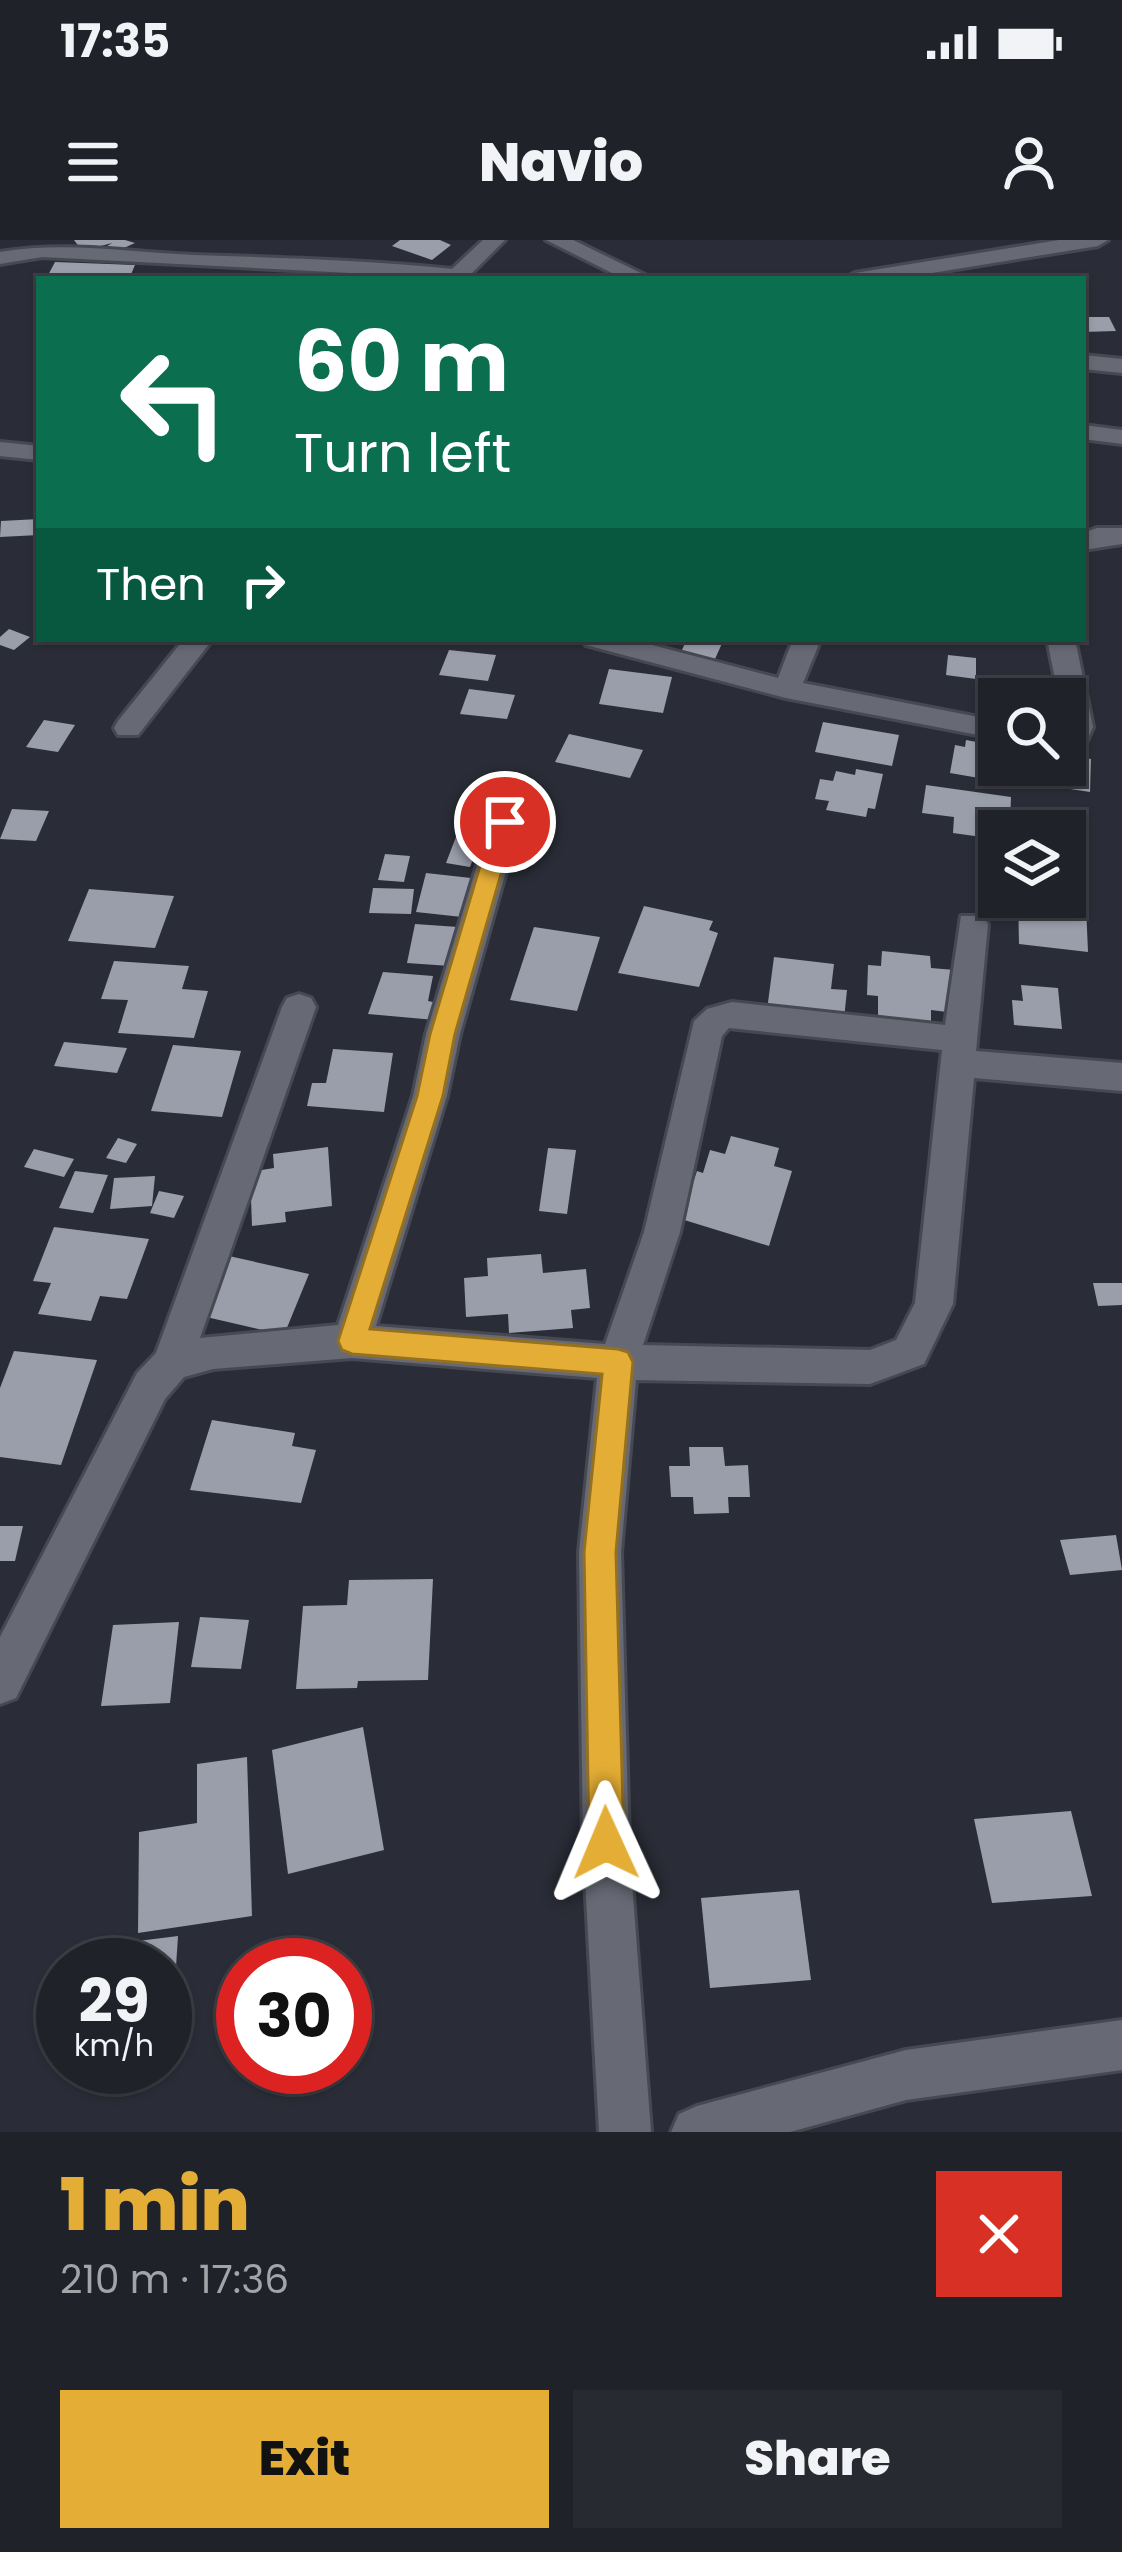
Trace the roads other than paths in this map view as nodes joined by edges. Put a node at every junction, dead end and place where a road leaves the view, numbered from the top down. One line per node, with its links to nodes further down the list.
1 (495, 240): 7 (street)
2 (556, 240): 8 (street)
3 (1098, 240): 9 (street)
4 (0, 258): 5 (street)
5 (289, 271): 6 (street)
6 (408, 276)
7 (457, 276)
8 (635, 276)
9 (874, 276)
10 (1086, 362): 11 (street)
11 (1122, 366)
12 (1086, 432): 13 (street)
13 (1122, 437)
14 (0, 449): 15 (street)
15 (36, 452)
16 (1122, 536): 17 (street)
17 (1086, 541)
18 (197, 642): 25 (street)
19 (607, 642): 23 (street)
20 (806, 642): 23 (street)
21 (1062, 642): 22 (street)
22 (1069, 678)
23 (786, 689): 24 (street)
24 (978, 726)
25 (128, 728)
26 (505, 822): 31 (street)
27 (972, 924): 29 (street)
28 (298, 1007): 33 (street)
29 (958, 1051): 30 (street); 32 (street); 32 (street)
30 (1122, 1077)
31 (352, 1341): 32 (street); 33 (street)
32 (618, 1362): 36 (street)
33 (172, 1363): 34 (street)
34 (0, 1682)
35 (1122, 2044): 37 (street)
36 (625, 2132)
37 (698, 2132)

